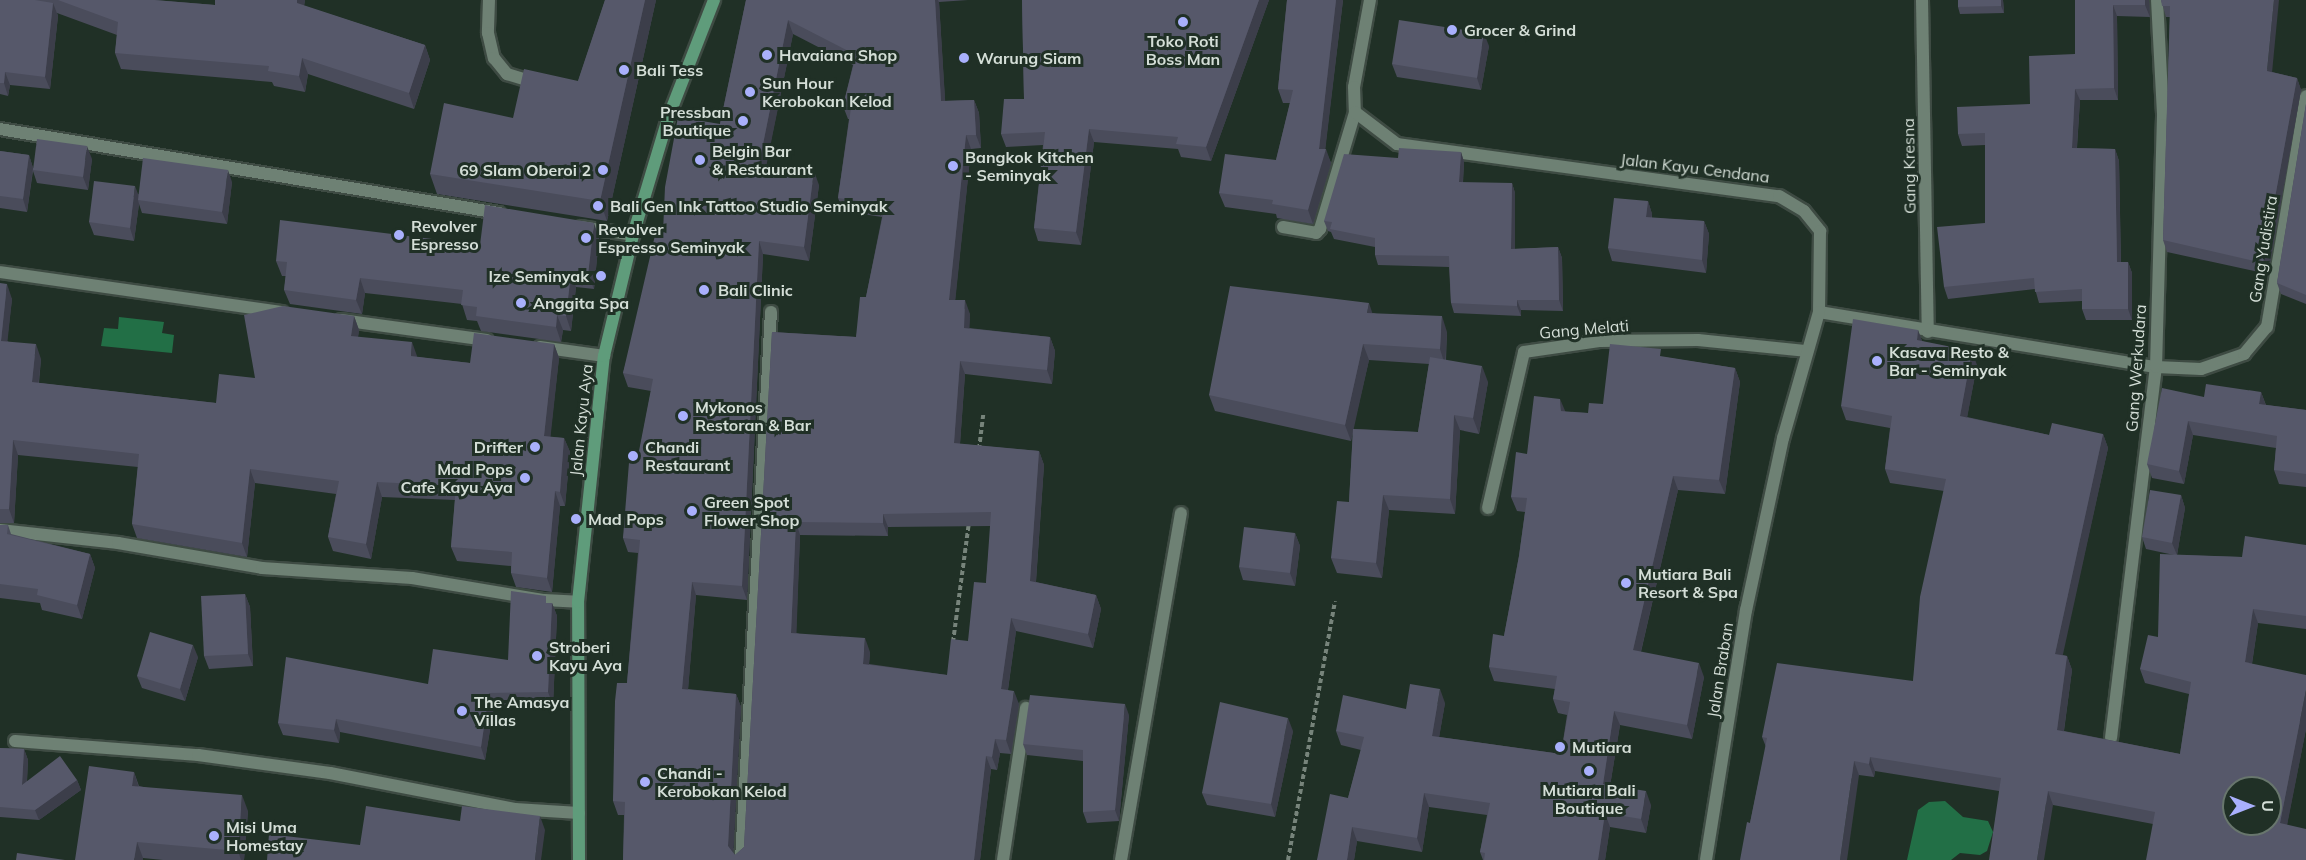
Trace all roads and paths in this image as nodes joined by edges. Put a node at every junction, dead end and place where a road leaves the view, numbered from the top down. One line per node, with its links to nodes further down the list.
1 (489, 0): 6 (street)
2 (714, 0): 13 (main road, Jalan Kayu Aya)
3 (1370, 0): 8 (street)
4 (1922, 0): 19 (street, Gang Kresna)
5 (2157, 0): 24 (street, Gang Werkudara)
6 (551, 86)
7 (2306, 96): 24 (street, Gang Yudistira)
8 (1355, 112): 12 (street); 16 (street, Jalan Kayu Cendana)
9 (0, 129): 10 (street)
10 (516, 216)
11 (563, 224): 13 (street)
12 (1283, 227)
13 (633, 235): 23 (main road, Jalan Kayu Aya)
14 (0, 272): 17 (street)
15 (771, 312): 39 (street)
16 (1819, 312): 19 (street); 22 (street, Jalan Braban)
17 (296, 314)
18 (332, 318): 20 (street)
19 (1928, 332): 24 (street)
20 (498, 342)
21 (521, 345): 23 (street)
22 (1807, 351): 27 (street, Gang Melati); 43 (street, Jalan Braban)
23 (604, 356): 32 (main road, Jalan Kayu Aya)
24 (2156, 368): 35 (street, Gang Werkudara)
25 (983, 414): 26 (path)
26 (977, 461)
27 (1488, 508)
28 (1180, 513): 41 (street)
29 (969, 519): 33 (path)
30 (0, 530): 32 (street)
31 (1335, 601): 42 (path)
32 (578, 602): 37 (main road, Jalan Kayu Aya)
33 (952, 649)
34 (1026, 708): 40 (street)
35 (2110, 738)
36 (15, 741): 37 (street)
37 (579, 813): 38 (main road, Jalan Kayu Aya)
38 (579, 860)
39 (741, 860)
40 (1003, 860)
41 (1121, 860)
42 (1288, 860)
43 (1706, 860)

